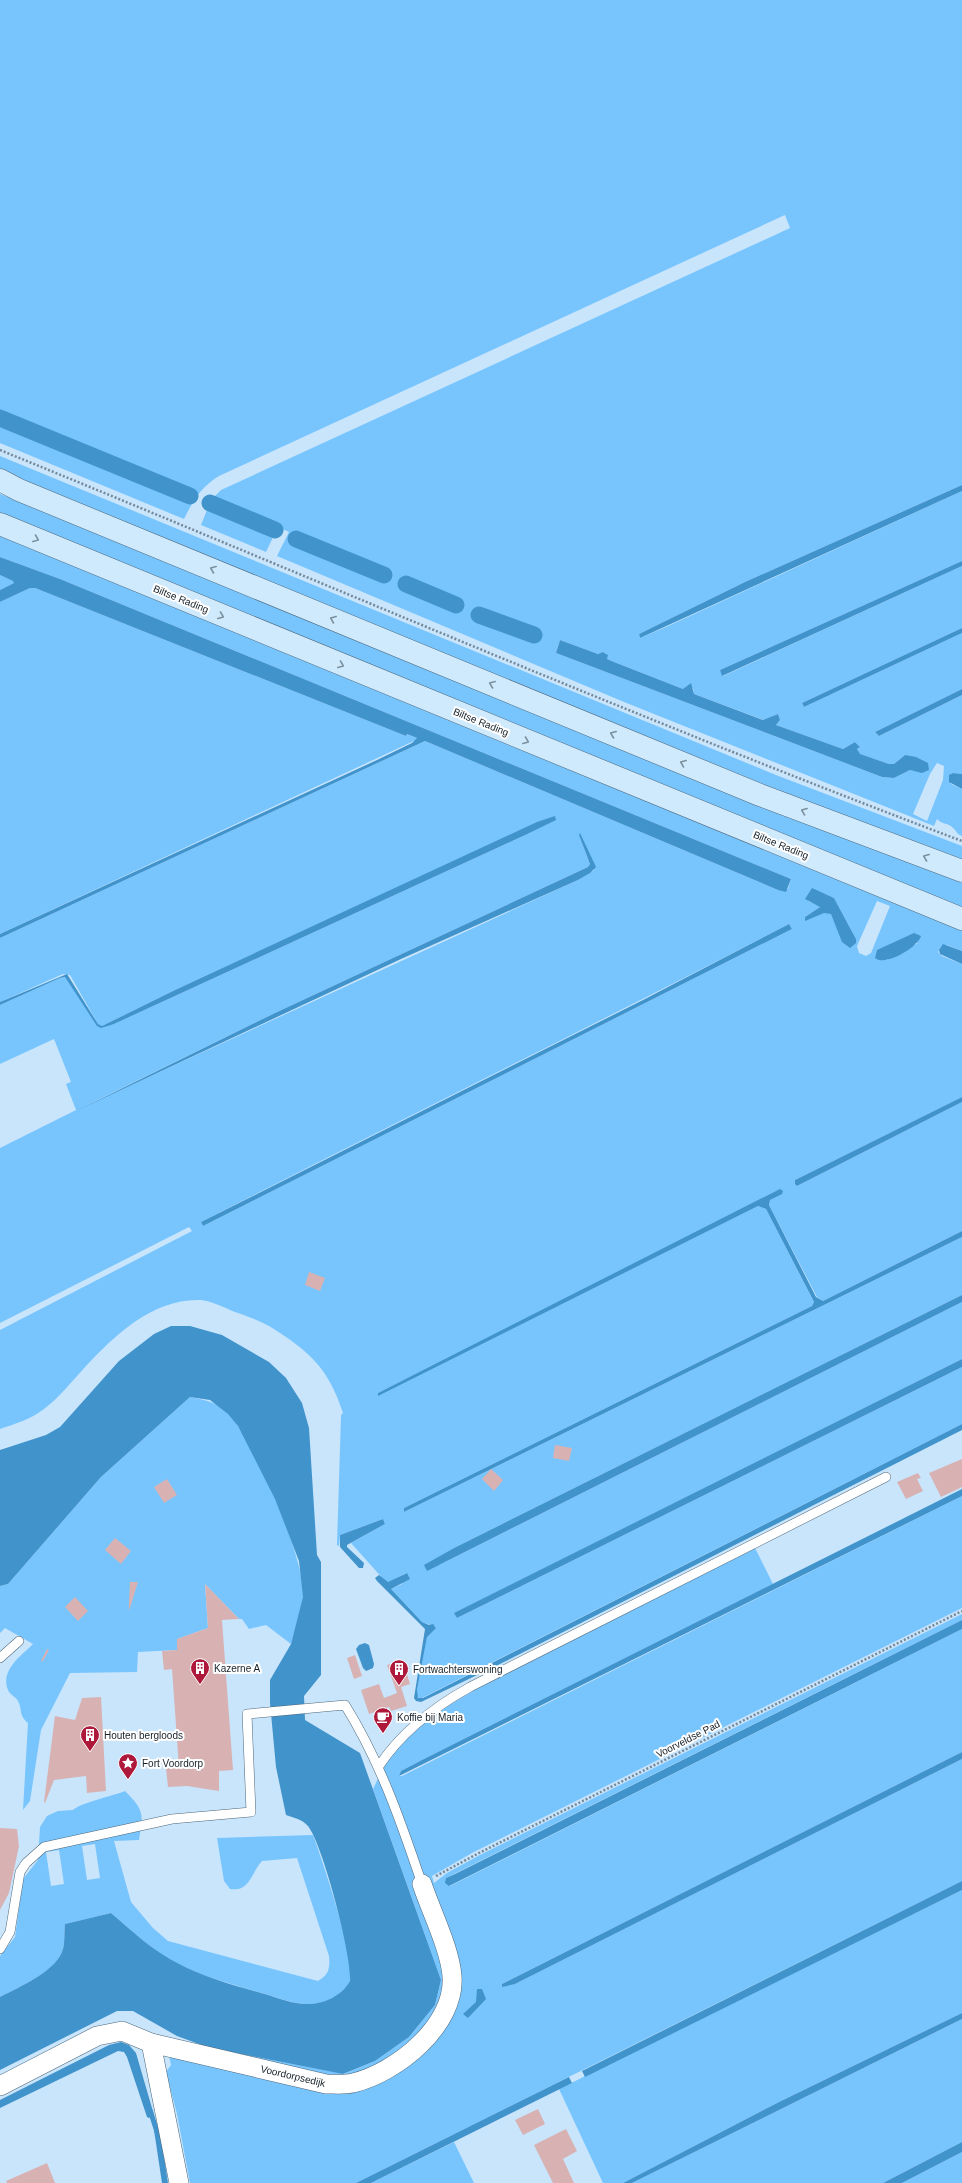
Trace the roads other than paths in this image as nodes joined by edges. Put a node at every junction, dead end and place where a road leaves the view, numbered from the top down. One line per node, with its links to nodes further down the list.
1 (0, 480): 3 (main road, one-way to 1)
2 (0, 524): 4 (main road, Biltse Rading, one-way to 4)
3 (962, 871)
4 (962, 920)
5 (886, 1477): 8 (lane)
6 (19, 1641): 7 (lane)
7 (0, 1658)
8 (378, 1766): 9 (lane); 10 (lane)
9 (422, 1884): 11 (street, Voordorpsedijk)
10 (0, 1949)
11 (151, 2043): 12 (street, Voordorpsedijk); 13 (street)
12 (0, 2086)
13 (179, 2183)

